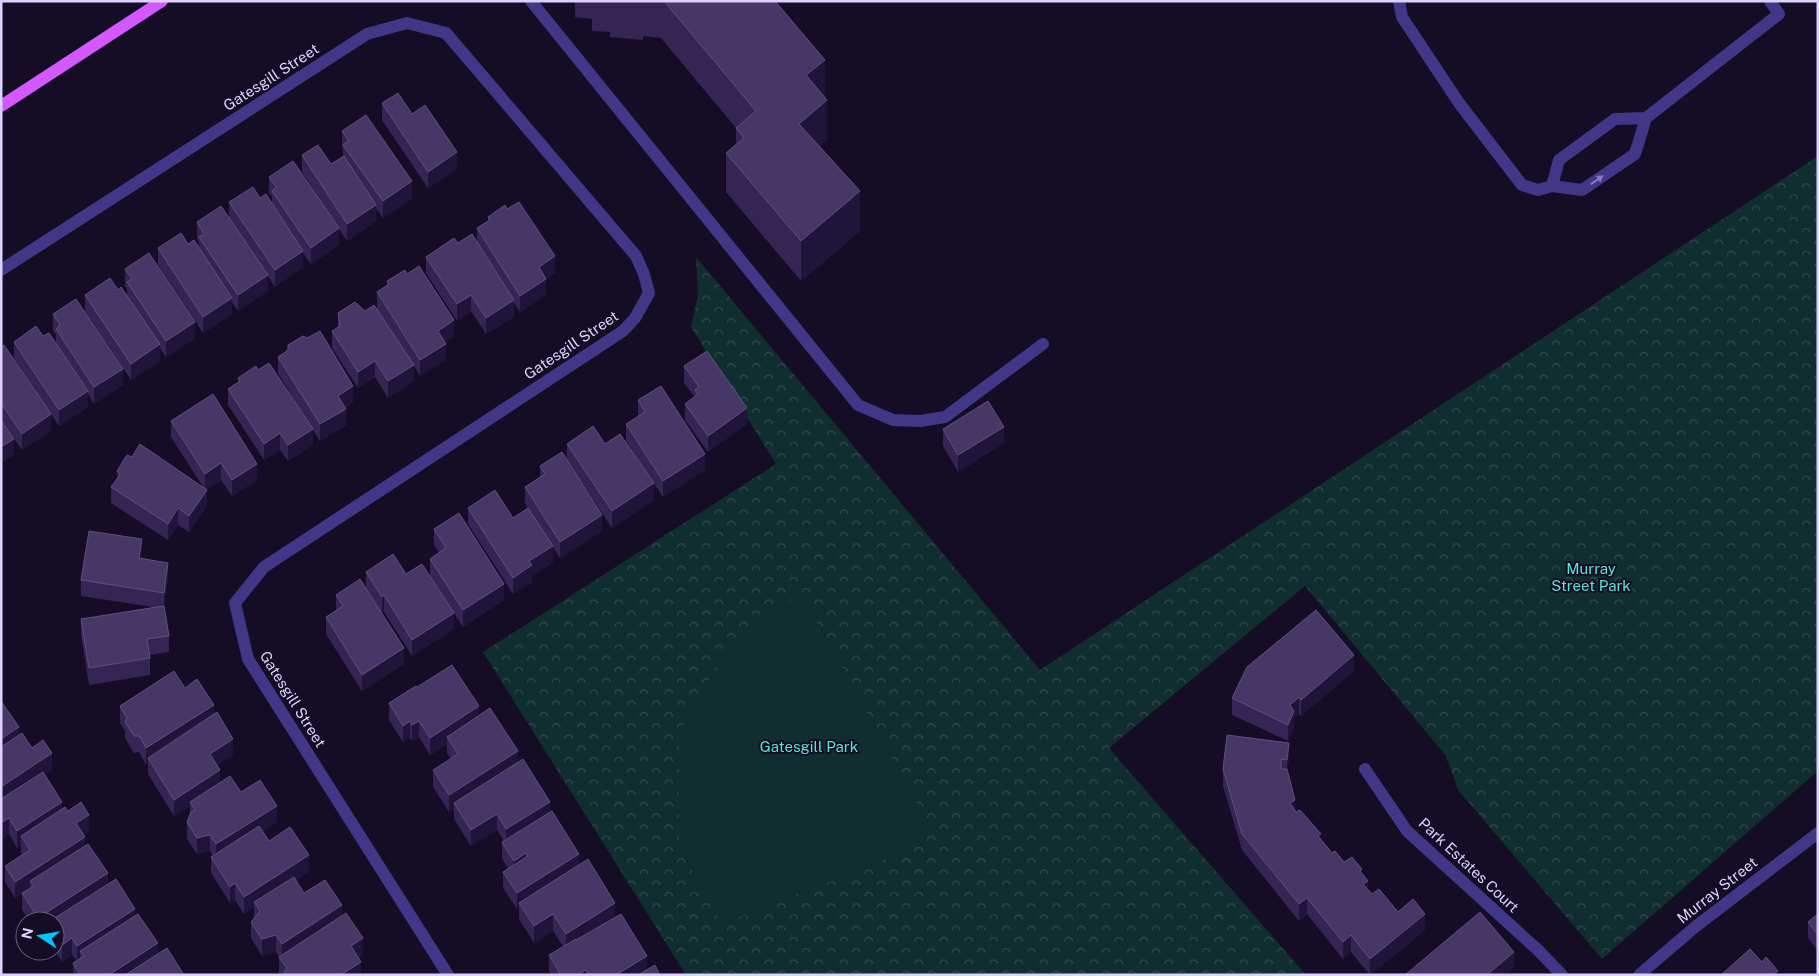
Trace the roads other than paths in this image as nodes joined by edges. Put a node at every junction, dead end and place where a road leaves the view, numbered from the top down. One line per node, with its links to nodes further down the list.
1 (162, 1): 5 (main road)
2 (531, 1): 9 (street)
3 (1399, 1): 7 (street)
4 (1770, 1): 6 (street)
5 (1, 106)
6 (1646, 118): 7 (street); 7 (street, one-way to 6)
7 (1552, 186)
8 (1, 270): 12 (street, Gatesgill Street)
9 (1043, 344)
10 (1366, 769): 13 (street, Park Estates Court)
11 (1818, 833): 14 (street, Murray Street)
12 (448, 975)
13 (1562, 975)
14 (1639, 975)

